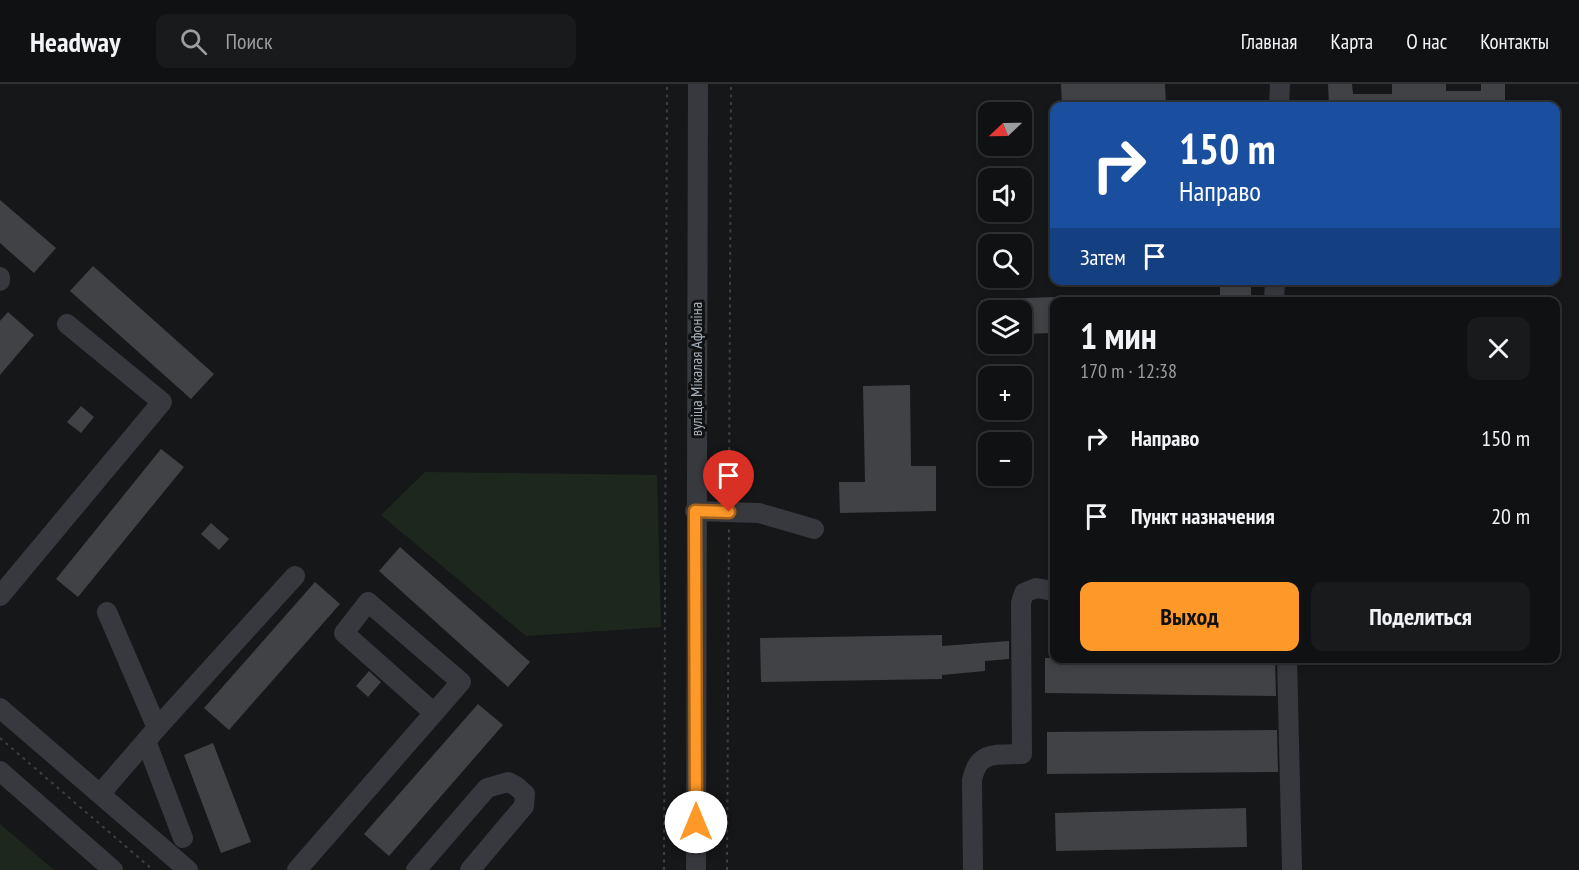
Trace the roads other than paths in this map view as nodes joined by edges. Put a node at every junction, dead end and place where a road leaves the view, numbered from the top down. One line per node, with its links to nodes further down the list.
1 (698, 84): 5 (street, вуліца Мікалая Афоніна)
2 (1280, 84): 3 (street)
3 (1279, 102)
4 (67, 324): 9 (street)
5 (695, 511): 6 (street); 23 (street, вуліца Мікалая Афоніна)
6 (814, 529)
7 (295, 576): 14 (street)
8 (1050, 590): 24 (street)
9 (0, 596)
10 (107, 612): 14 (street)
11 (1287, 663): 25 (street)
12 (0, 708): 16 (street)
13 (434, 713): 13 (street); 18 (street)
14 (152, 734): 16 (street); 17 (street)
15 (0, 771): 20 (street)
16 (100, 794): 21 (street)
17 (183, 837)
18 (306, 866)
19 (424, 867): 22 (street)
20 (113, 870)
21 (188, 870)
22 (470, 870)
23 (696, 870)
24 (973, 870)
25 (1292, 870)

